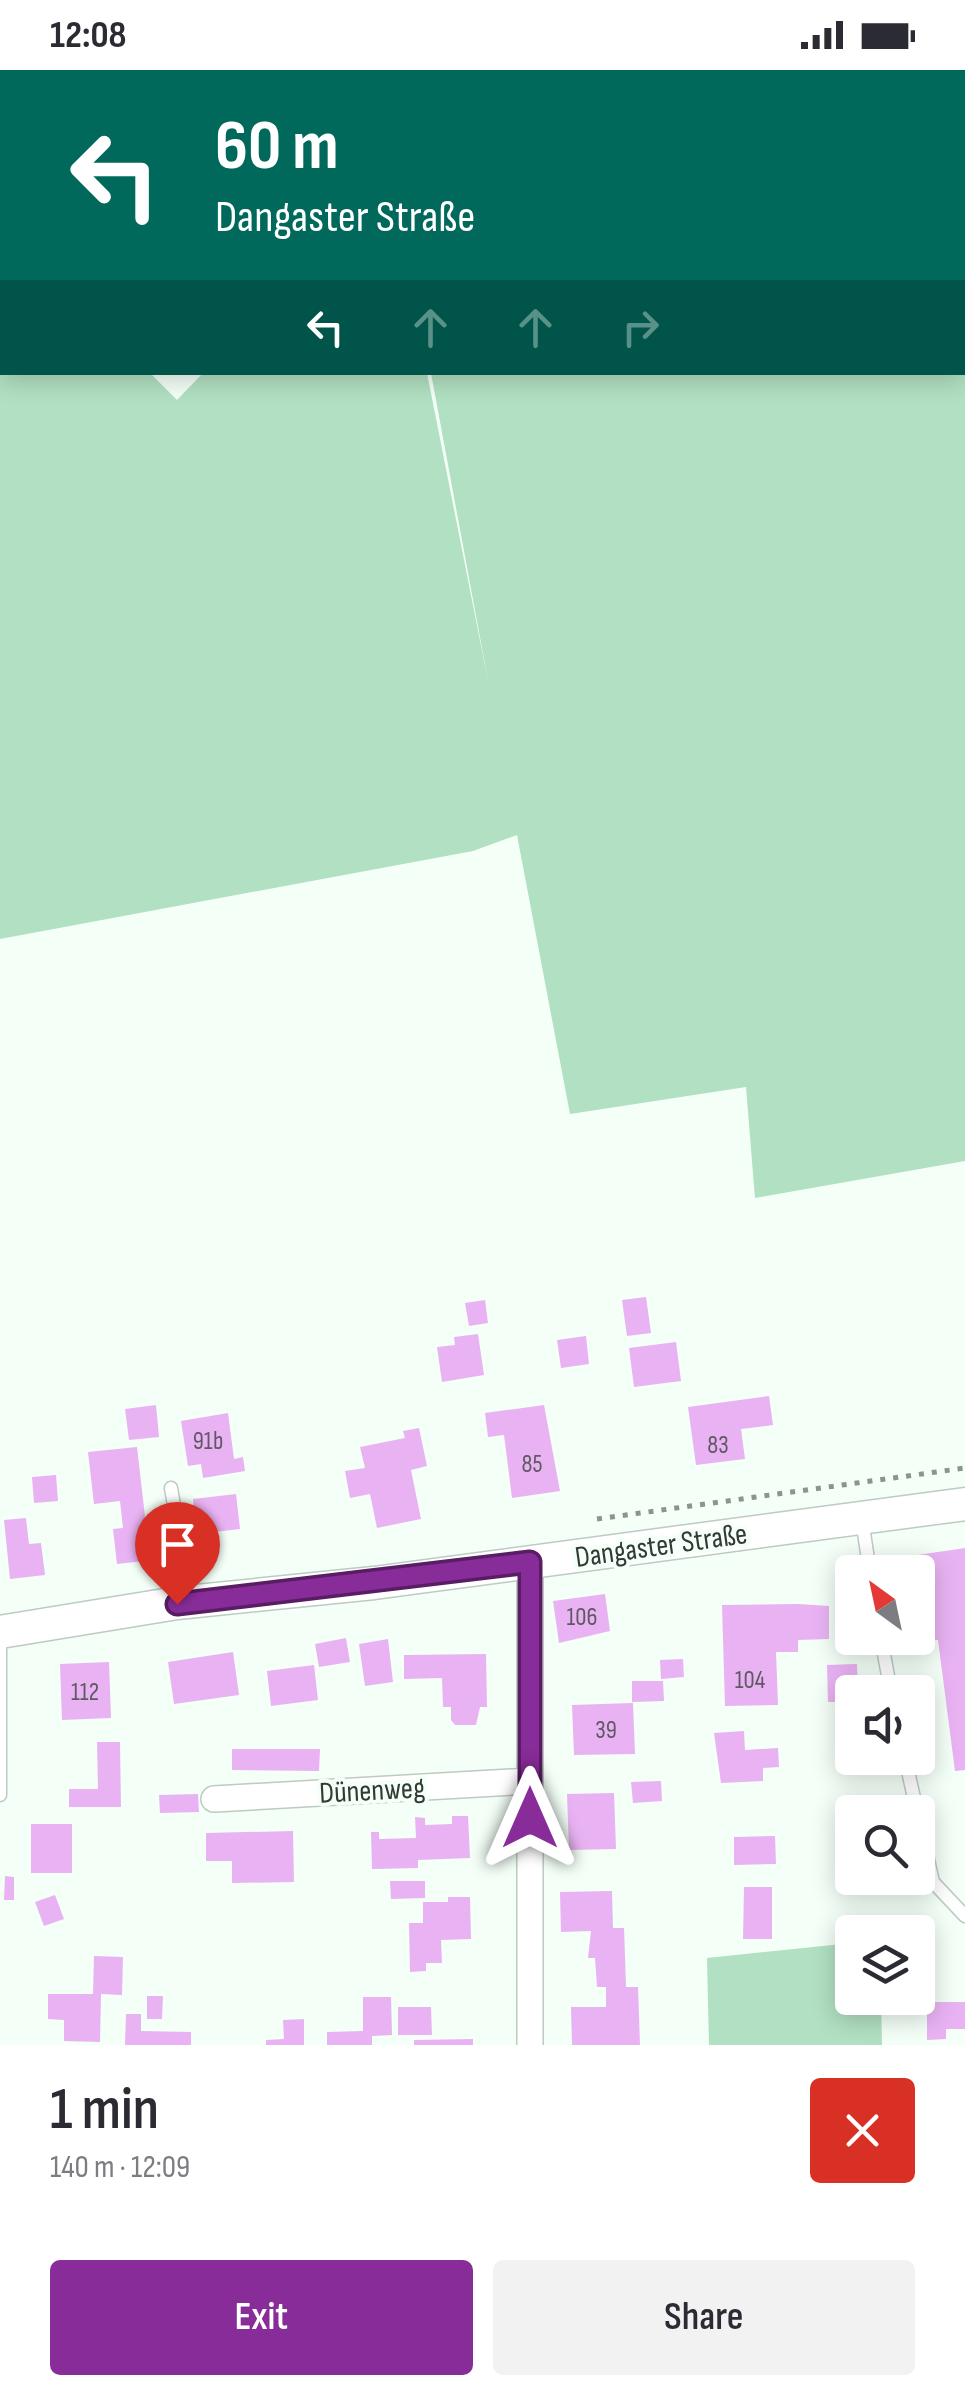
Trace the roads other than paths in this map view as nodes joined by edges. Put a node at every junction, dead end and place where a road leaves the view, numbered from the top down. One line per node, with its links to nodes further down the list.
1 (172, 1488): 6 (lane)
2 (965, 1504): 3 (street, Dangaster Straße)
3 (862, 1518): 4 (lane); 5 (street, Dangaster Straße)
4 (867, 1555)
5 (530, 1562): 6 (street, Dangaster Straße); 10 (street)
6 (177, 1604): 7 (street, Dangaster Straße)
7 (0, 1632)
8 (0, 1646): 11 (lane)
9 (909, 1775): 13 (lane)
10 (530, 1780): 12 (street, Dünenweg); 14 (street)
11 (0, 1795)
12 (214, 1799)
13 (965, 1916)
14 (530, 2045)

